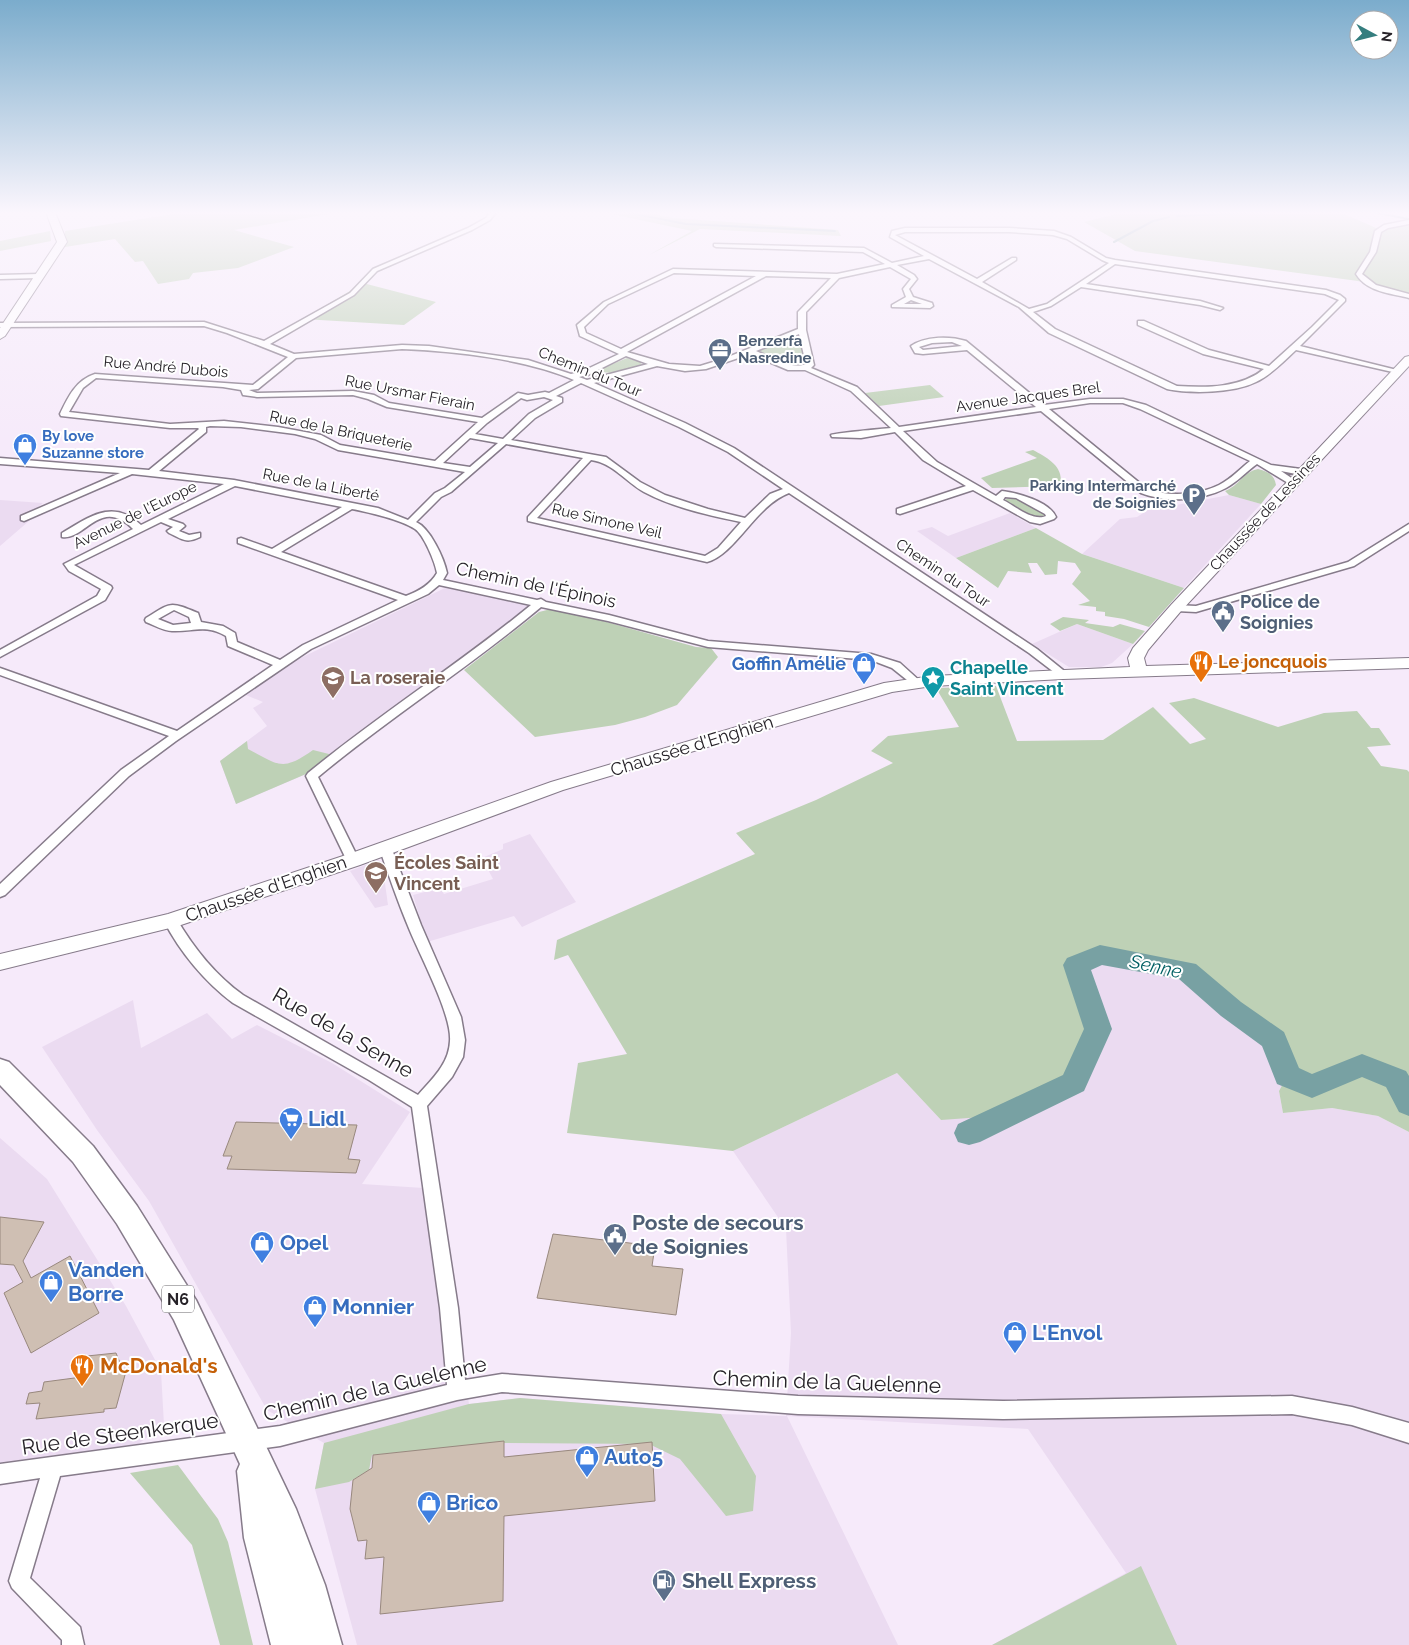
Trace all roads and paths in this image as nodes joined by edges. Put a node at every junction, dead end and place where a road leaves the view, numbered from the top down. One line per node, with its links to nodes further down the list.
1 (30, 289): 17 (main road)
2 (358, 289): 20 (street)
3 (636, 289): 24 (street)
4 (738, 289): 24 (street)
5 (824, 289): 18 (street)
6 (906, 289): 13 (street)
7 (989, 289): 15 (street)
8 (1075, 289): 15 (street)
9 (1106, 289): 14 (street)
10 (1303, 289): 21 (street)
11 (1385, 289): 12 (street)
12 (1409, 296)
13 (910, 298)
14 (1220, 308)
15 (1028, 311): 29 (street)
16 (1141, 323): 29 (street)
17 (3, 325): 19 (main road); 20 (street, Chemin du Tour)
18 (802, 330): 23 (street); 28 (street)
19 (0, 336)
20 (265, 344): 25 (street, Chemin du Tour)
21 (1295, 345): 29 (street); 30 (street)
22 (968, 348): 22 (street); 35 (street)
23 (750, 351): 27 (street); 28 (street)
24 (623, 353): 27 (street); 31 (street)
25 (294, 356): 31 (street, Chemin du Tour); 33 (street)
26 (1409, 359): 30 (main road, Chaussée de Lessines)
27 (657, 364): 32 (street)
28 (806, 368): 38 (street)
29 (1269, 368)
30 (1399, 370): 50 (main road, Chaussée de Lessines)
31 (572, 376): 32 (street, Chemin du Tour)
32 (583, 382): 34 (street); 53 (street, Chemin du Tour)
33 (244, 388): 36 (street, Rue Ursmar Fierain); 37 (street, Rue André Dubois)
34 (547, 395): 36 (street); 41 (street)
35 (1042, 408): 38 (street, Avenue Jacques Brel); 44 (street, Avenue Jacques Brel); 44 (street)
36 (484, 421): 39 (street)
37 (205, 424): 45 (street, Rue de la Briqueterie); 49 (street)
38 (898, 430): 40 (street, Avenue Jacques Brel); 52 (street)
39 (467, 435): 41 (street); 45 (street)
40 (835, 435)
41 (504, 441): 42 (street); 47 (street)
42 (590, 456): 59 (street); 59 (street, Rue Simone Veil)
43 (0, 461): 48 (street, Rue de la Liberté)
44 (1256, 461): 46 (street, Avenue Jacques Brel)
45 (438, 463): 47 (street, Rue de la Briqueterie)
46 (1267, 466): 50 (street, Avenue Jacques Brel); 50 (street, Avenue Jacques Brel)
47 (470, 470): 60 (street)
48 (133, 471): 49 (street, Rue de la Liberté); 57 (street)
49 (152, 472): 51 (street, Rue de la Liberté)
50 (1297, 478): 70 (main road, Chaussée de Lessines)
51 (234, 483): 55 (street, Rue de la Liberté); 58 (street, Avenue de l'Europe)
52 (973, 487): 54 (street); 56 (street)
53 (791, 489): 59 (street); 77 (street, Chemin du Tour)
54 (998, 501): 54 (street)
55 (350, 506): 60 (street, Rue de la Liberté); 66 (street)
56 (900, 511)
57 (24, 518)
58 (160, 519): 62 (street, Avenue de l'Europe); 63 (street)
59 (747, 521)
60 (410, 523): 67 (street, Rue de la Liberté)
61 (1409, 527): 70 (street)
62 (139, 529): 64 (street); 72 (street, Avenue de l'Europe)
63 (197, 535)
64 (65, 536)
65 (241, 541): 66 (street)
66 (273, 553): 68 (street)
67 (437, 582): 68 (street, Chemin de l'Épinois); 69 (street, Chemin de l'Épinois)
68 (407, 600): 74 (street, Chemin de l'Épinois)
69 (541, 602): 78 (street, Chemin de l'Épinois); 81 (street)
70 (1176, 608): 76 (main road, Chaussée de Lessines)
71 (197, 625): 74 (street)
72 (0, 654)
73 (1409, 663): 76 (main road, Chaussée d'Enghien)
74 (280, 664): 79 (street, Chemin de l'Épinois)
75 (0, 671): 79 (street)
76 (1139, 672): 77 (main road, Chaussée d'Enghien)
77 (1063, 674): 78 (main road, Chaussée d'Enghien)
78 (916, 682): 80 (main road, Chaussée d'Enghien)
79 (178, 735): 82 (street, Chemin de l'Épinois)
80 (385, 847): 81 (main road, Chaussée d'Enghien); 86 (street)
81 (353, 860): 83 (main road, Chaussée d'Enghien)
82 (0, 892)
83 (171, 921): 84 (main road, Chaussée d'Enghien); 86 (street, Rue de la Senne)
84 (0, 962)
85 (0, 1069): 89 (main road, N6)
86 (419, 1104): 87 (street, Rue de la Senne)
87 (456, 1391): 88 (street, Chemin de la Guelenne); 89 (street, Chemin de la Guelenne)
88 (1409, 1433)
89 (249, 1449): 90 (street, Rue de Steenkerque); 93 (main road, N6); 94 (main road, N6)
90 (53, 1467): 91 (street, Rue de Steenkerque); 92 (street)
91 (0, 1474)
92 (73, 1645)
93 (289, 1645)
94 (324, 1645)

